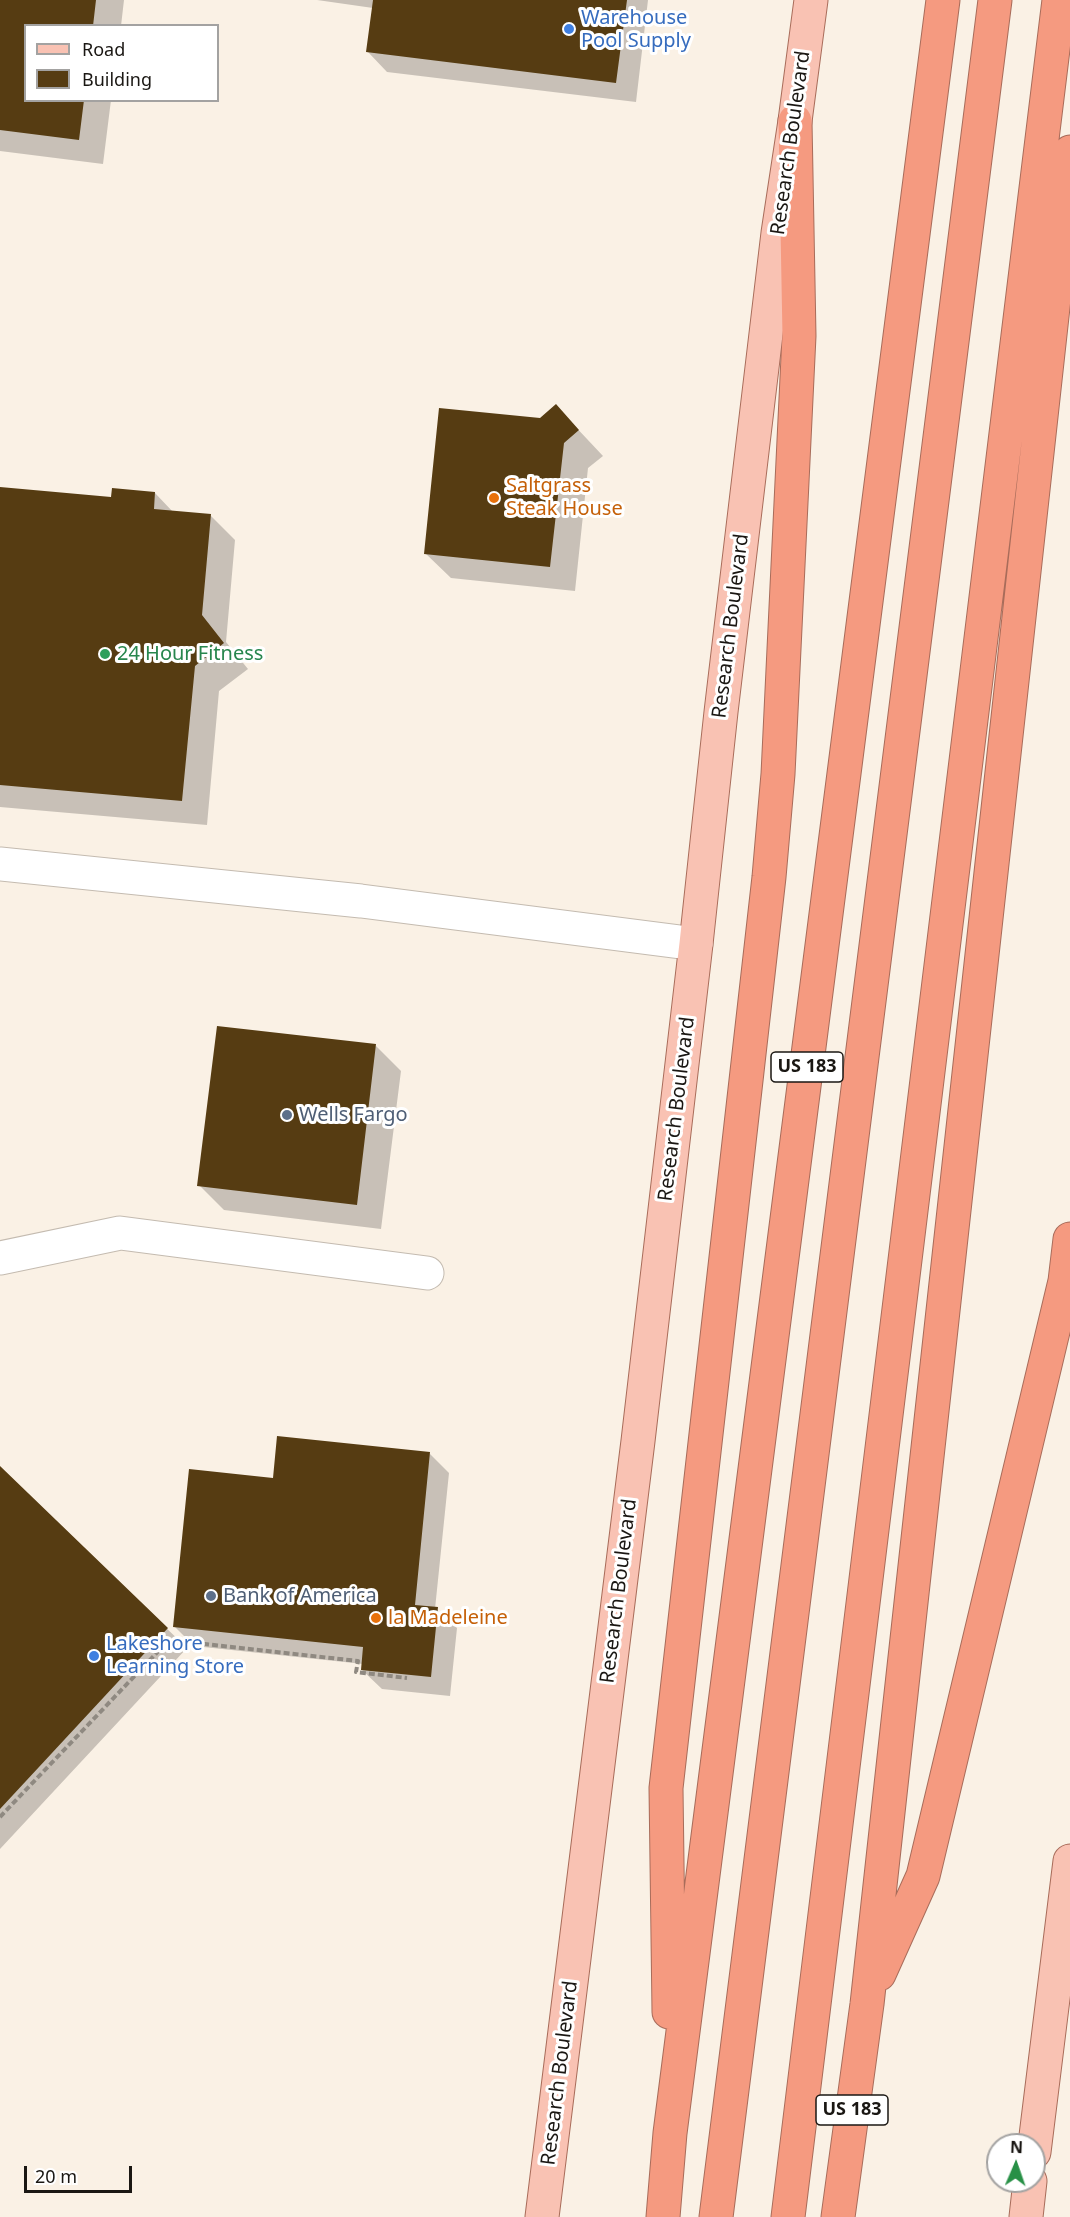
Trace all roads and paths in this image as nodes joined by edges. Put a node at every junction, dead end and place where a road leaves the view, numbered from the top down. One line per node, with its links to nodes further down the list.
1 (811, 0): 5 (main road, Research Boulevard)
2 (943, 0): 16 (highway, US 183)
3 (995, 0): 21 (highway)
4 (1059, 0): 22 (highway)
5 (795, 121): 8 (main road, Research Boulevard); 16 (highway)
6 (1070, 152): 15 (highway, US 183)
7 (0, 864): 8 (lane)
8 (696, 944): 19 (main road, Research Boulevard)
9 (1070, 1239): 15 (highway)
10 (0, 1258): 11 (lane)
11 (427, 1273)
12 (407, 1678): 13 (path)
13 (0, 1817)
14 (1070, 1861): 17 (main road)
15 (867, 2004): 23 (highway, US 183)
16 (670, 2133): 20 (highway, US 183)
17 (1036, 2133)
18 (1029, 2193): 24 (main road)
19 (542, 2217)
20 (663, 2217)
21 (716, 2217)
22 (788, 2217)
23 (838, 2217)
24 (1026, 2217)

